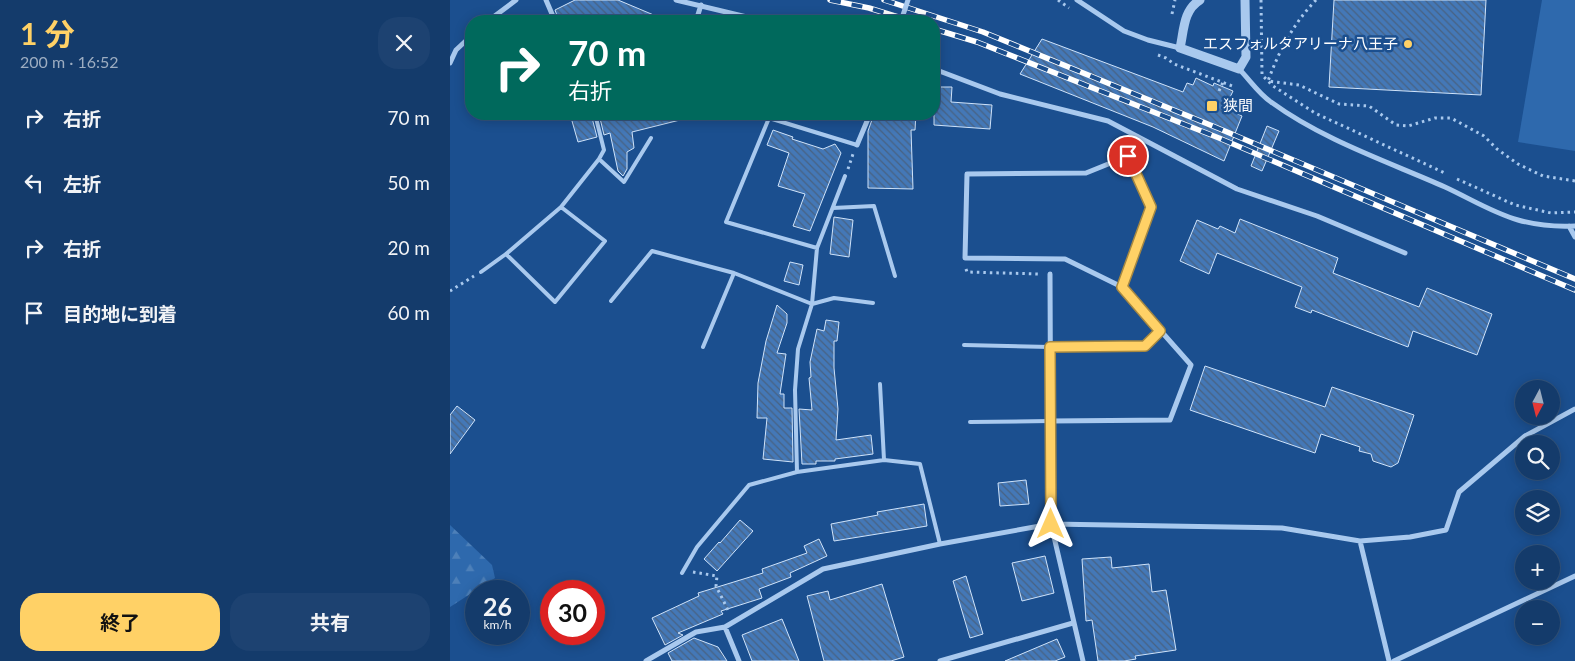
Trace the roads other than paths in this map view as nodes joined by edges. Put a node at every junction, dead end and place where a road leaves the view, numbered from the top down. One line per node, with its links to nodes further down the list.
1 (516, 0): 9 (street)
2 (546, 0): 10 (street)
3 (676, 0): 8 (street)
4 (908, 0): 13 (street, bridge)
5 (1077, 0): 16 (street)
6 (1200, 0): 16 (street)
7 (1245, 0): 19 (street)
8 (701, 5): 11 (street); 12 (street)
9 (496, 15)
10 (552, 15)
11 (698, 15)
12 (740, 15)
13 (903, 15)
14 (465, 42): 17 (street)
15 (450, 46): 17 (lane)
16 (1180, 48): 19 (street)
17 (456, 50): 18 (street)
18 (450, 63)
19 (1239, 69): 33 (street)
20 (940, 71): 25 (street)
21 (596, 120): 29 (lane)
22 (768, 120): 35 (lane)
23 (776, 120): 27 (lane)
24 (867, 120): 27 (street)
25 (1138, 137): 28 (street); 36 (street)
26 (651, 138): 29 (lane)
27 (857, 145)
28 (1128, 156): 42 (street); 42 (street)
29 (599, 159): 31 (lane)
30 (845, 176): 32 (lane)
31 (561, 207): 37 (lane); 37 (lane)
32 (833, 208): 35 (lane); 41 (lane)
33 (1572, 226): 34 (street)
34 (1575, 238)
35 (817, 248): 45 (lane)
36 (1405, 253)
37 (506, 254): 38 (lane)
38 (481, 272)
39 (734, 273): 43 (lane); 45 (lane); 48 (lane)
40 (1050, 274): 49 (street)
41 (895, 276)
42 (1122, 287): 46 (street)
43 (611, 301)
44 (873, 303): 45 (lane)
45 (812, 304): 55 (lane)
46 (1160, 331): 49 (lane); 52 (street)
47 (964, 345): 49 (lane)
48 (703, 347)
49 (1050, 347): 52 (street)
50 (880, 384): 54 (lane)
51 (1575, 409): 57 (street)
52 (1050, 421): 53 (lane); 56 (street)
53 (970, 422)
54 (884, 460): 55 (lane); 58 (lane)
55 (797, 472): 59 (lane)
56 (1051, 524): 57 (street); 58 (street); 61 (street)
57 (1360, 541): 67 (street)
58 (940, 544): 62 (street)
59 (683, 572)
60 (1575, 576): 68 (street)
61 (1073, 623): 65 (street); 66 (street)
62 (725, 627): 63 (street); 64 (street)
63 (646, 661)
64 (740, 661)
65 (940, 661)
66 (1083, 661)
67 (1389, 661)
68 (1394, 661)

